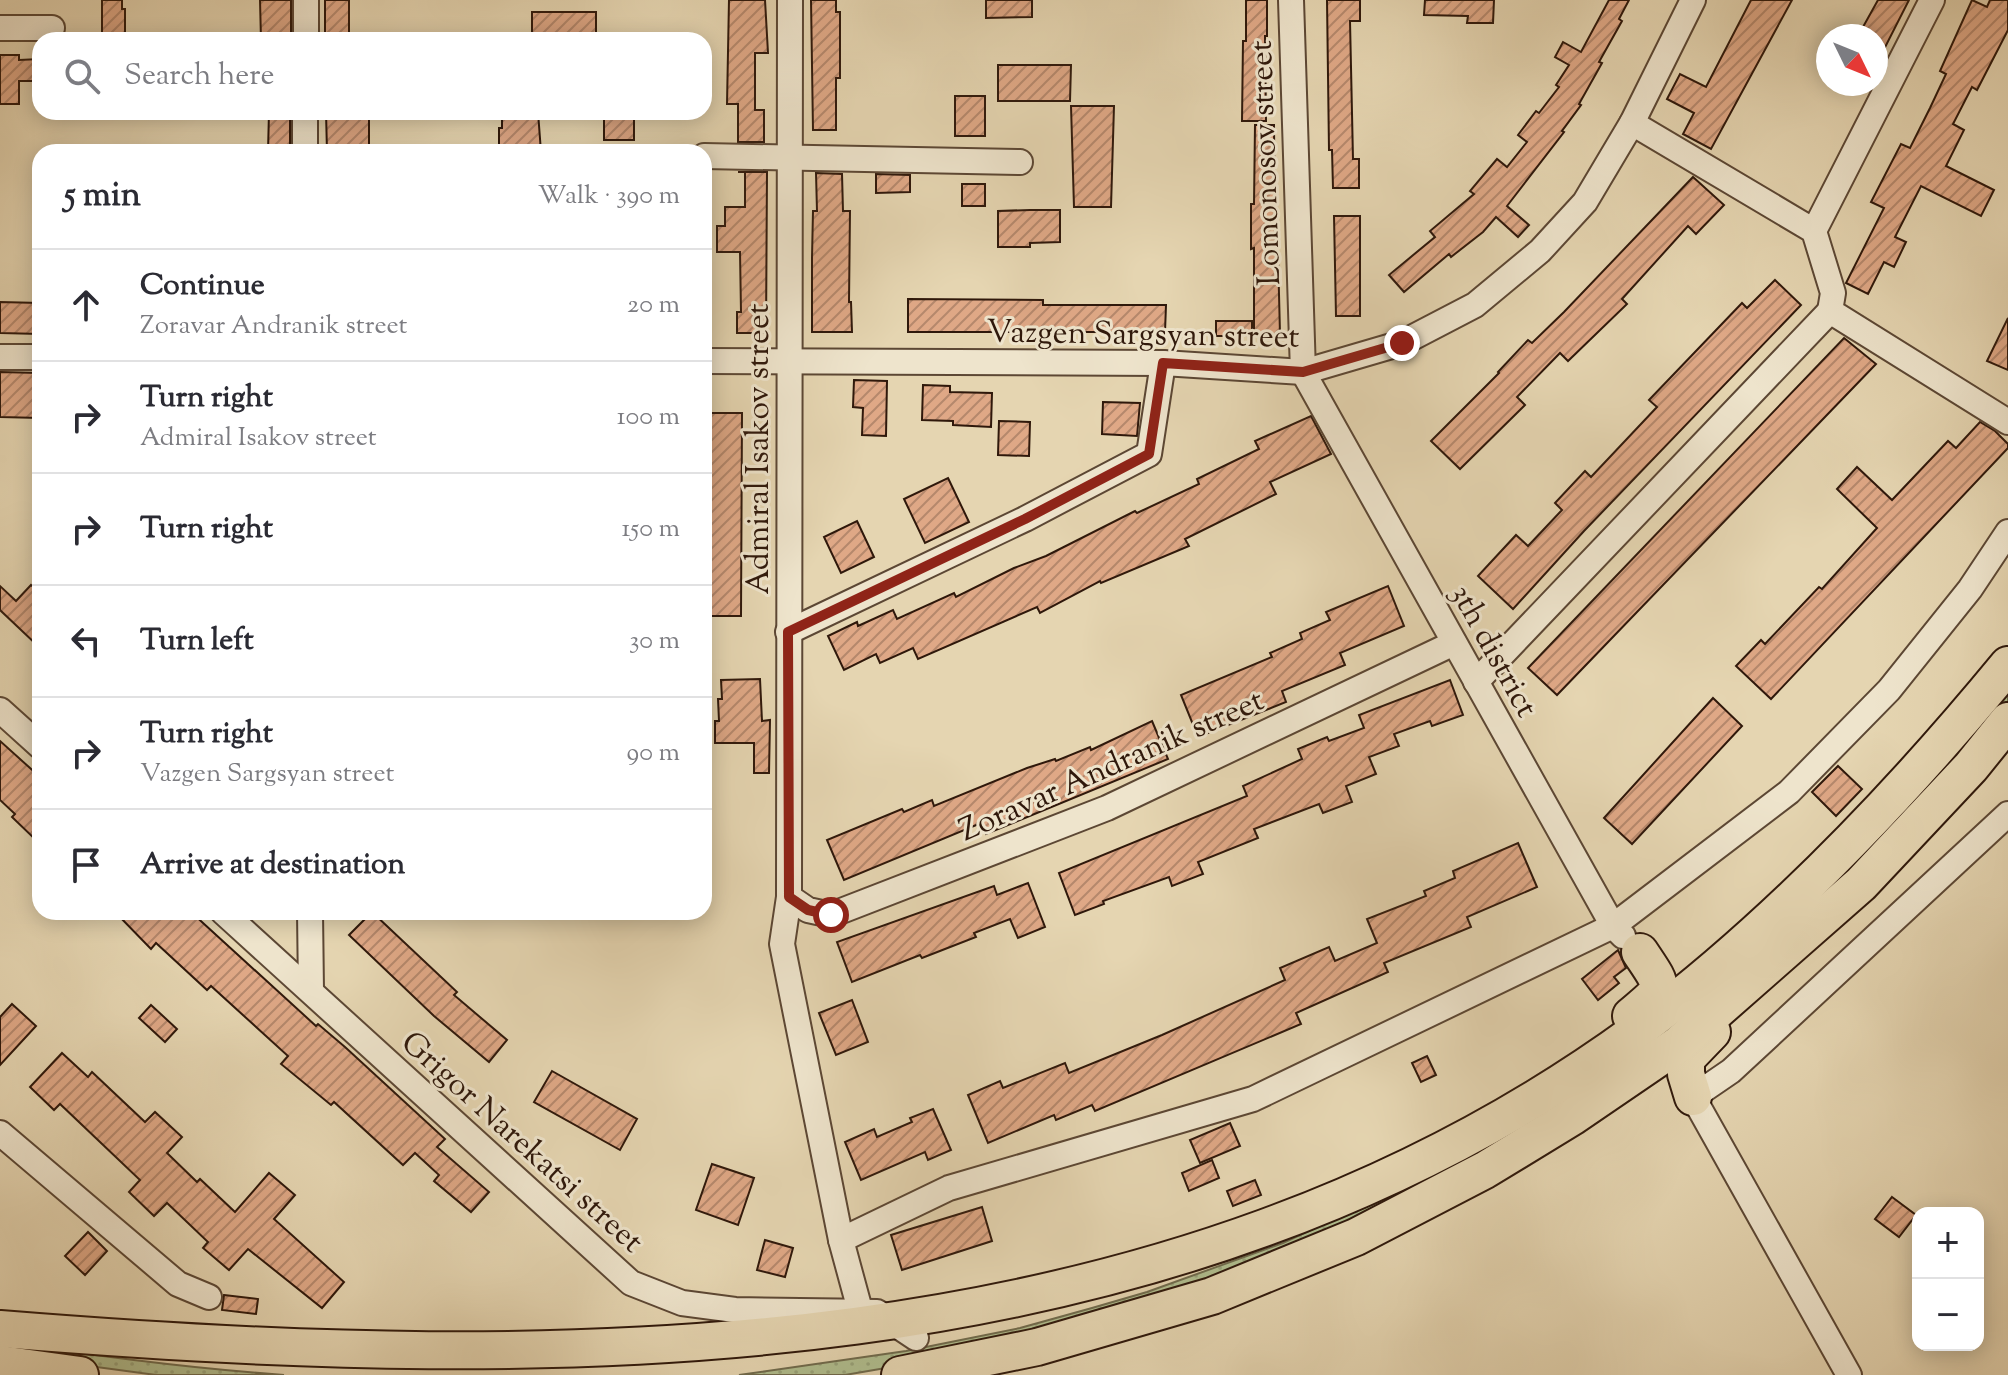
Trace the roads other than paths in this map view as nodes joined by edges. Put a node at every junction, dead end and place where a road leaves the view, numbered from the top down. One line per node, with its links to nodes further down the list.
1 (306, 0): 8 (street)
2 (790, 0): 13 (street, Admiral Isakov street)
3 (1291, 0): 22 (street, Lomonosov street)
4 (1693, 0): 10 (street, Vazgen Sargsyan street)
5 (1932, 0): 15 (street)
6 (0, 28): 7 (street)
7 (52, 28)
8 (306, 32)
9 (305, 120): 11 (street)
10 (1632, 123): 15 (street); 22 (street, Vazgen Sargsyan street)
11 (305, 144)
12 (712, 156): 13 (street)
13 (790, 158): 14 (street); 20 (street, Admiral Isakov street)
14 (1020, 162)
15 (1814, 231): 16 (street)
16 (1830, 311): 23 (street); 28 (street)
17 (0, 357): 18 (street)
18 (32, 357)
19 (712, 361): 20 (street, Vazgen Sargsyan street)
20 (789, 361): 21 (street, Vazgen Sargsyan street); 25 (street, Admiral Isakov street)
21 (1163, 363): 22 (street, Vazgen Sargsyan street); 25 (street)
22 (1303, 372): 26 (street, 3th district)
23 (2008, 422)
24 (2008, 532): 37 (street)
25 (788, 632): 33 (street, Admiral Isakov street)
26 (1454, 643): 28 (street, 3th district); 33 (street, Zoravar Andranik street)
27 (2008, 665): 34 (highway)
28 (1476, 682): 37 (street, 3th district)
29 (0, 710): 31 (street)
30 (2008, 721): 39 (highway)
31 (32, 739)
32 (2008, 814): 41 (street)
33 (789, 897): 45 (street, Admiral Isakov street)
34 (1780, 908): 38 (highway); 42 (highway)
35 (232, 920): 40 (street, Grigor Narekatsi street)
36 (310, 920): 40 (street)
37 (1613, 926): 38 (street, 3th district); 45 (street)
38 (1640, 952): 42 (highway)
39 (1767, 967): 41 (highway); 43 (highway)
40 (311, 991): 47 (street, Grigor Narekatsi street)
41 (1693, 1097): 43 (highway); 54 (street)
42 (1520, 1110): 49 (highway)
43 (1572, 1117): 53 (highway)
44 (0, 1133): 46 (street)
45 (841, 1240): 47 (street, Admiral Isakov street)
46 (209, 1297)
47 (860, 1310): 49 (street, Grigor Narekatsi street)
48 (0, 1329): 51 (highway)
49 (916, 1338): 51 (highway)
50 (0, 1364): 52 (highway)
51 (592, 1374)
52 (80, 1375)
53 (900, 1375)
54 (1849, 1375)

